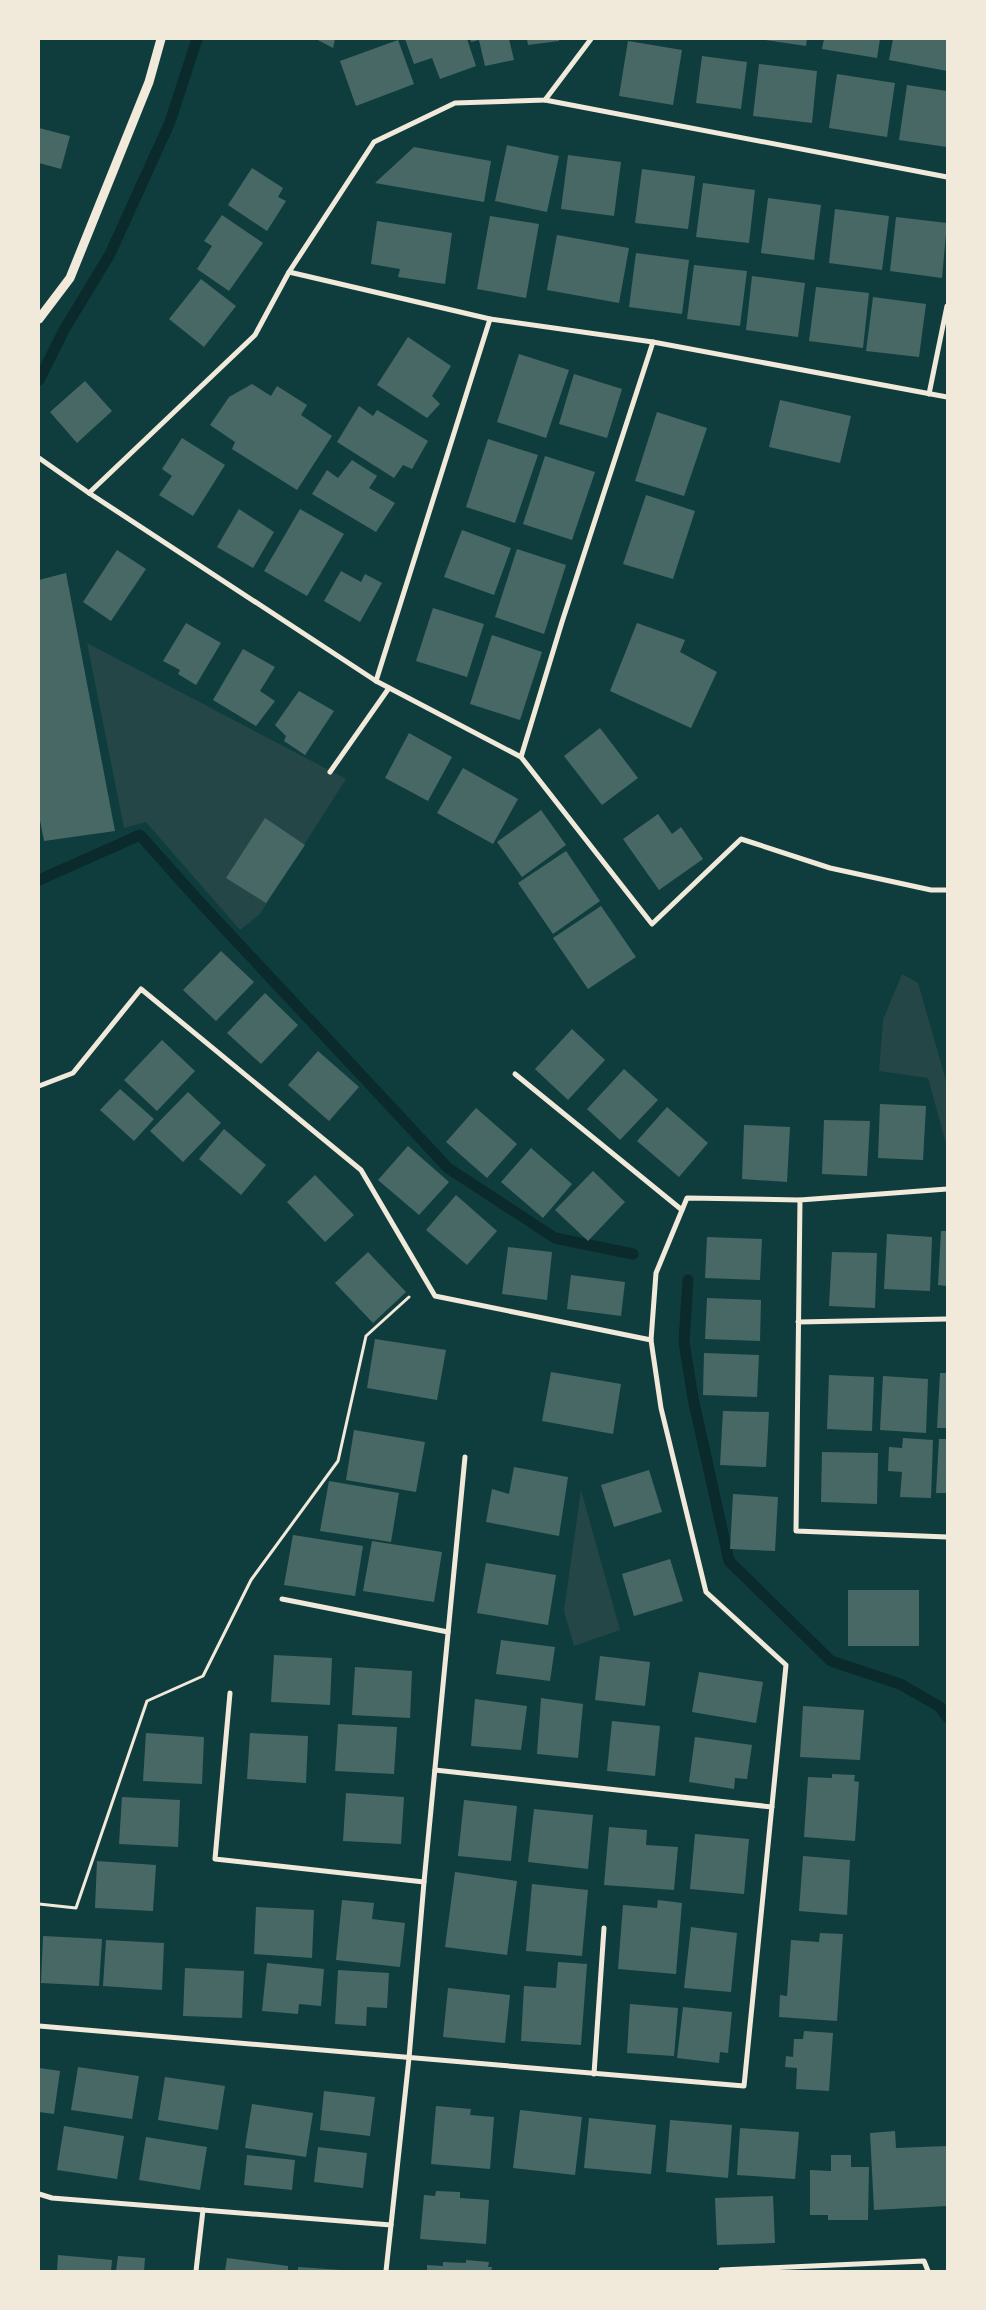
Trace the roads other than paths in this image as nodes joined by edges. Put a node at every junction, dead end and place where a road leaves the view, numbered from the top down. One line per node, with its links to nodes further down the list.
1 (161, 39): 7 (street)
2 (591, 39): 3 (street)
3 (545, 100): 4 (street); 5 (street)
4 (947, 177)
5 (289, 272): 8 (street); 13 (street)
6 (947, 306): 10 (street)
7 (39, 319)
8 (490, 319): 9 (street); 14 (street)
9 (653, 342): 10 (street); 16 (street)
10 (929, 394): 11 (street)
11 (947, 397)
12 (39, 458): 13 (street)
13 (89, 494): 14 (street)
14 (376, 681): 15 (street)
15 (389, 688): 16 (street); 17 (street)
16 (521, 757): 18 (street)
17 (330, 772)
18 (947, 890)
19 (516, 1074): 23 (street)
20 (39, 1086): 26 (street)
21 (947, 1189): 22 (street)
22 (800, 1200): 23 (street); 25 (street)
23 (682, 1210): 26 (street)
24 (947, 1319): 25 (street)
25 (798, 1322): 28 (street)
26 (650, 1340): 33 (street)
27 (465, 1457): 30 (street)
28 (947, 1537)
29 (282, 1599): 30 (street)
30 (448, 1632): 32 (street)
31 (230, 1693): 34 (street)
32 (435, 1770): 33 (street); 34 (street)
33 (772, 1807): 38 (street)
34 (424, 1882): 37 (street)
35 (604, 1928): 38 (street)
36 (39, 2026): 37 (street)
37 (409, 2058): 38 (street); 41 (street)
38 (594, 2074)
39 (39, 2194): 40 (street)
40 (203, 2210): 41 (street); 43 (street)
41 (390, 2225): 44 (street)
42 (721, 2270): 45 (street)
43 (196, 2271)
44 (386, 2271)
45 (928, 2271)

